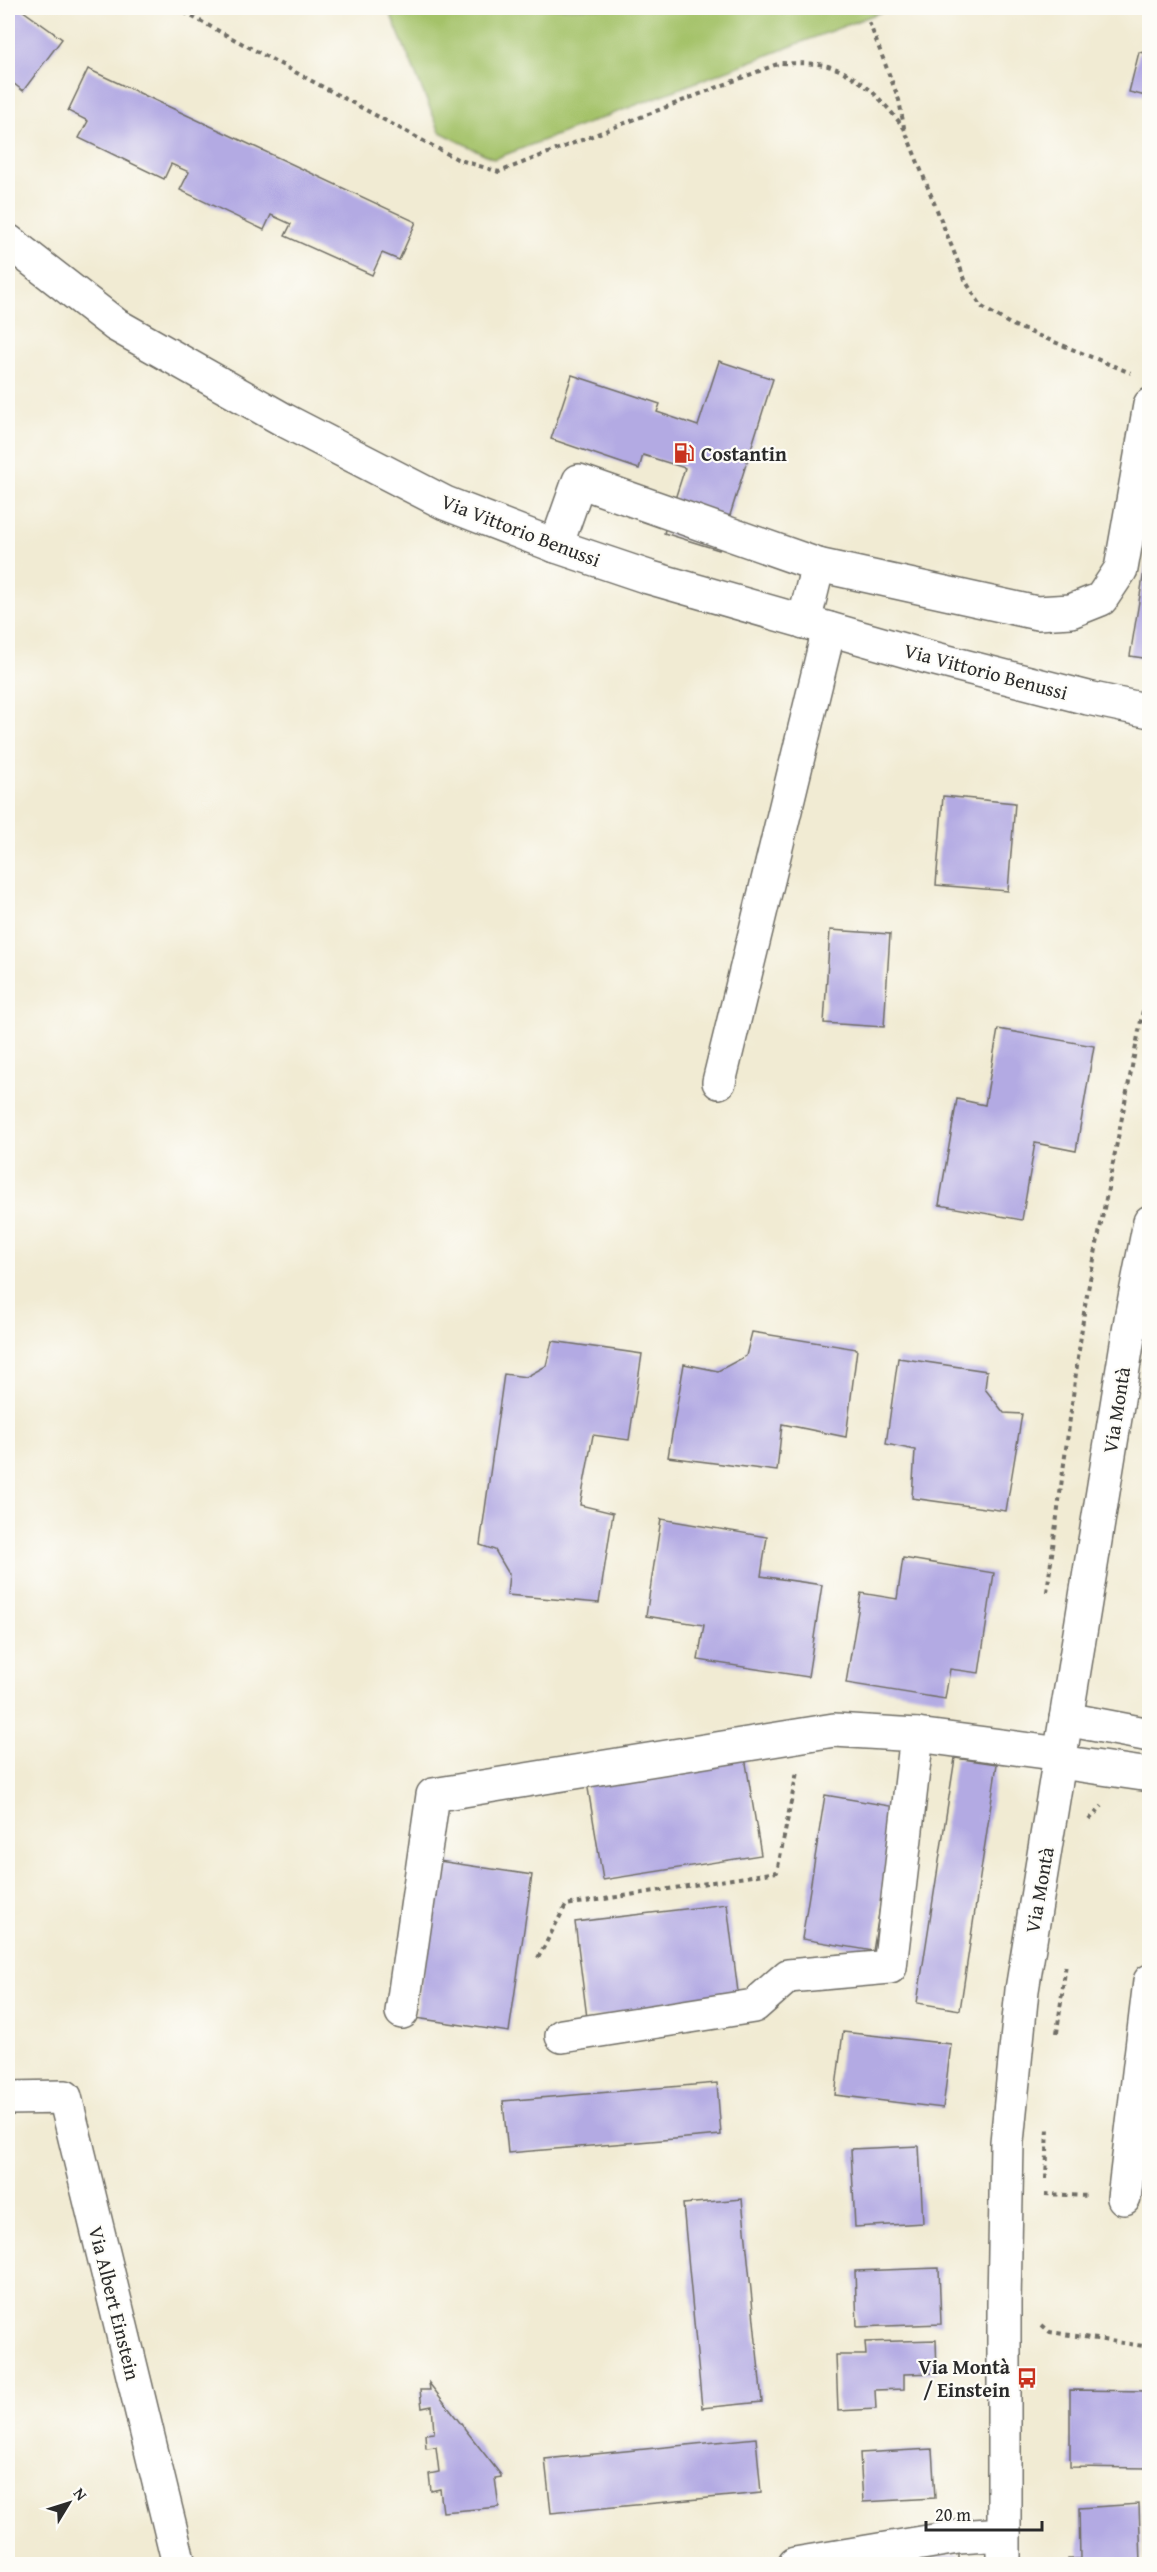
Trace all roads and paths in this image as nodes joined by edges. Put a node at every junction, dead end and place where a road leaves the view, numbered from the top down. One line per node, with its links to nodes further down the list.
1 (176, 8): 3 (path)
2 (869, 22): 3 (path)
3 (904, 128): 5 (path)
4 (8, 241): 6 (street, Via Vittorio Benussi)
5 (1143, 390): 7 (street)
6 (556, 546): 7 (street); 8 (street, Via Vittorio Benussi)
7 (818, 565): 8 (street)
8 (817, 625): 9 (street, Via Vittorio Benussi); 13 (street)
9 (1088, 698): 10 (street, Via Vittorio Benussi); 11 (street, Via Vittorio Benussi)
10 (1149, 711)
11 (1149, 730)
12 (1149, 975): 15 (path)
13 (719, 1082)
14 (1149, 1222): 16 (street, Via Montà)
15 (1046, 1597)
16 (1066, 1719): 18 (street); 19 (street, Via Montà)
17 (918, 1735): 19 (street); 27 (street); 28 (street)
18 (1149, 1735)
19 (1061, 1758): 21 (street); 37 (street, Via Montà)
20 (798, 1771): 25 (path)
21 (1149, 1775)
22 (1108, 1801): 23 (path)
23 (1087, 1824)
24 (1068, 1951): 29 (path)
25 (538, 1958)
26 (1149, 1981): 33 (street)
27 (402, 2012)
28 (562, 2036)
29 (1056, 2040)
30 (8, 2098): 38 (street, Via Albert Einstein)
31 (1048, 2116): 32 (path)
32 (1045, 2194): 33 (path); 34 (path)
33 (1124, 2198)
34 (1045, 2205)
35 (1042, 2315): 36 (path)
36 (1149, 2347)
37 (1004, 2549): 39 (street)
38 (179, 2565)
39 (795, 2565)

